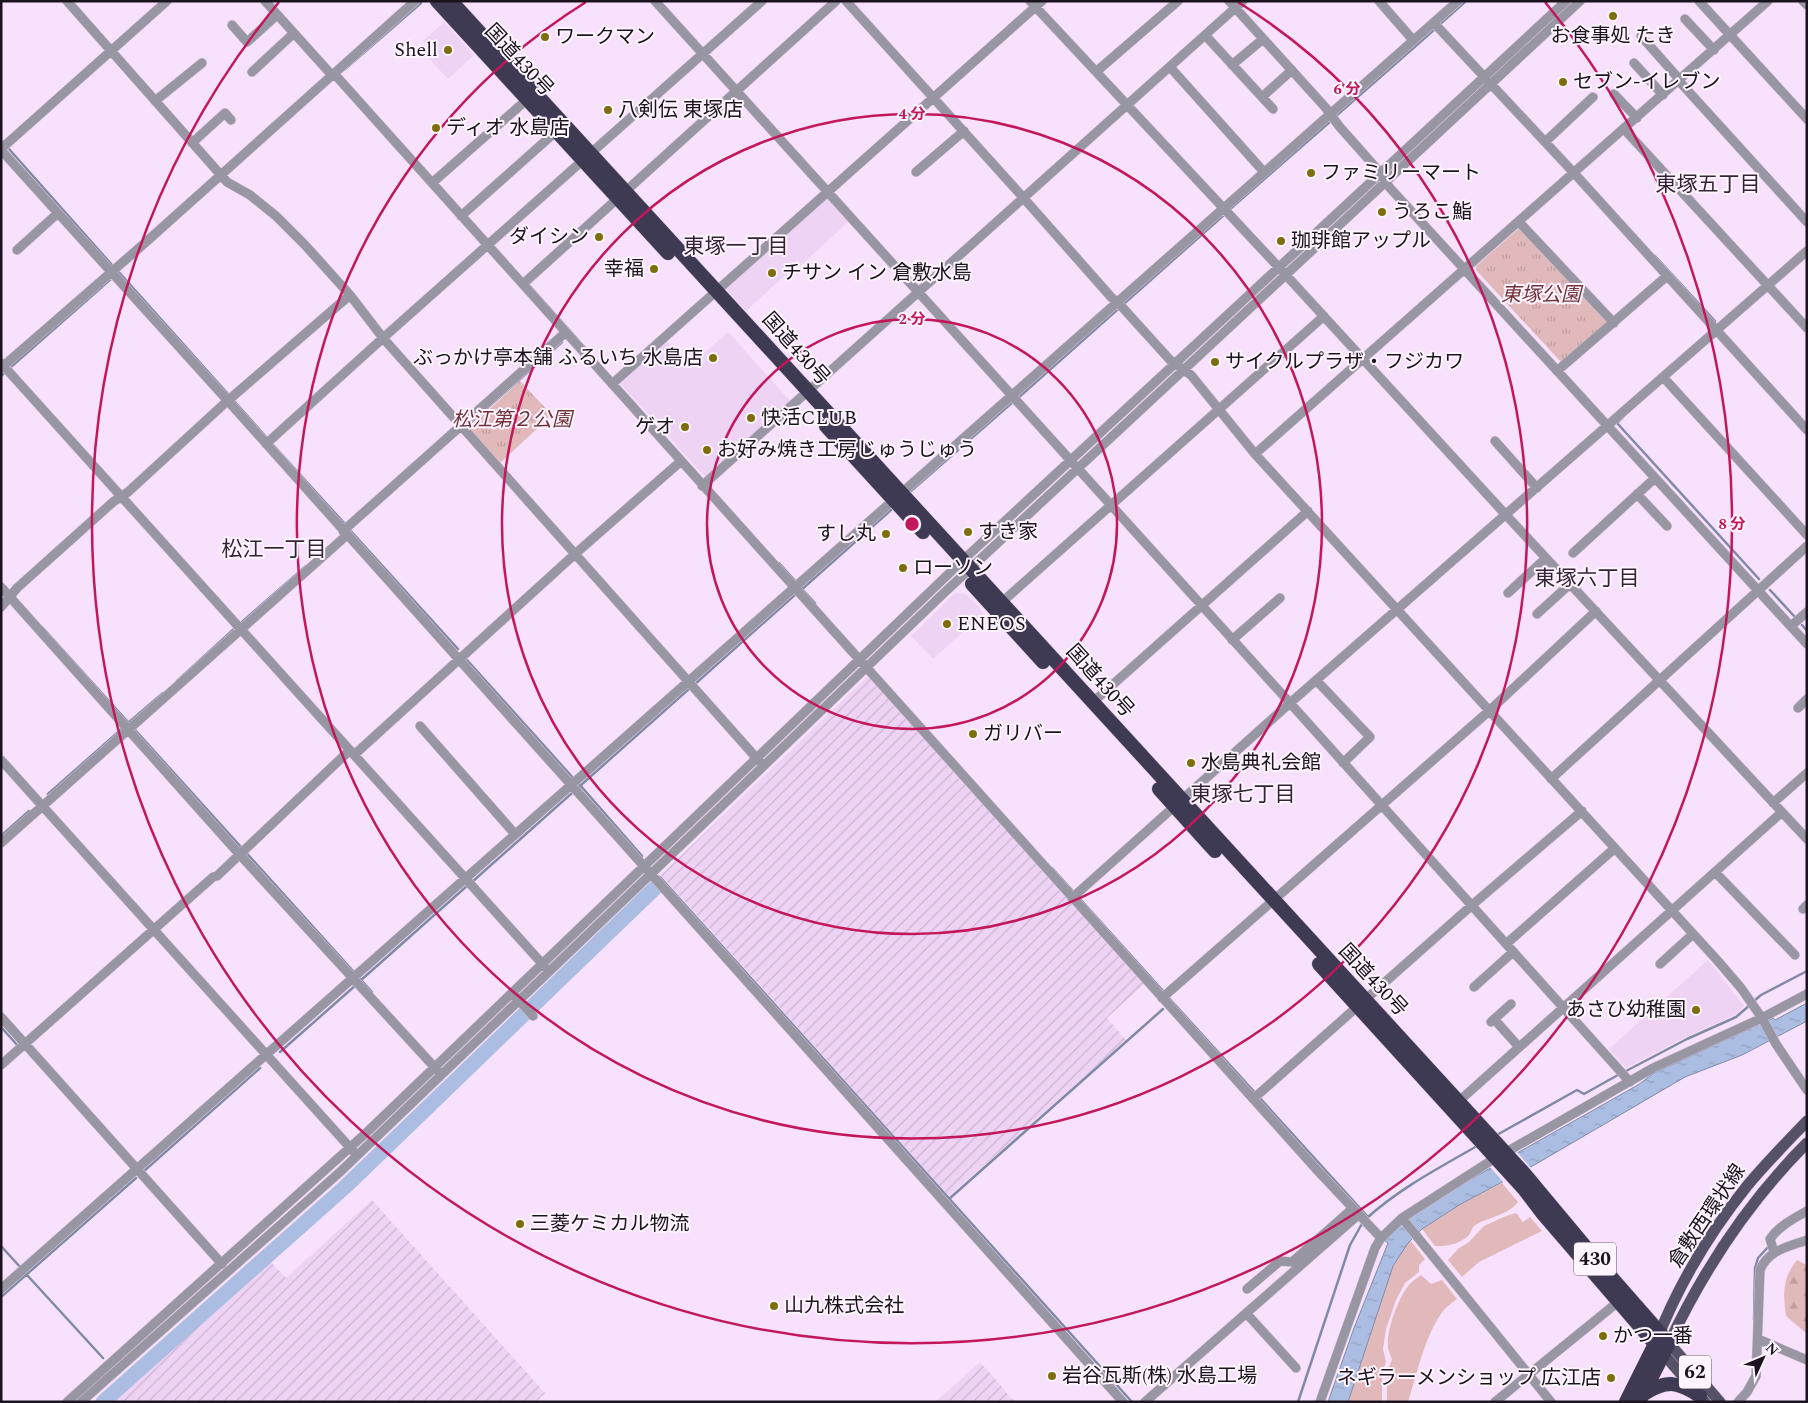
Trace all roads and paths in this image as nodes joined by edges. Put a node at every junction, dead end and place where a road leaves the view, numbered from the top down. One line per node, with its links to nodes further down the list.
1 (67, 1): 34 (street)
2 (167, 1): 34 (street)
3 (415, 1): 43 (street)
4 (437, 1): 50 (highway, 国道430号 / 430)
5 (451, 1): 50 (highway, 国道430号 / 430)
6 (655, 1): 35 (street)
7 (762, 1): 35 (street)
8 (836, 1): 47 (street)
9 (846, 1): 53 (street)
10 (1178, 1): 41 (street)
11 (1243, 1): 21 (street)
12 (1379, 1): 32 (street)
13 (1458, 1): 26 (street)
14 (1566, 1): 44 (street)
15 (1580, 1): 46 (street)
16 (1698, 1): 30 (street)
17 (1768, 1): 30 (street)
18 (1803, 1): 22 (street)
19 (1036, 3): 41 (street); 53 (street)
20 (272, 4): 23 (street)
21 (1232, 5): 28 (street); 31 (street)
22 (1807, 5)
23 (277, 15): 25 (street); 27 (street)
24 (1685, 19): 33 (street)
25 (232, 25)
26 (1436, 25): 32 (street); 44 (street)
27 (294, 33): 42 (street); 43 (street)
28 (1205, 35): 38 (street); 39 (street)
29 (1641, 36): 45 (street)
30 (1730, 36): 33 (street); 59 (street)
31 (1263, 39): 38 (street); 40 (street)
32 (1413, 40): 57 (street)
33 (1714, 50): 45 (street)
34 (111, 51): 54 (street); 66 (street)
35 (703, 54): 47 (street); 67 (street)
36 (1634, 63): 49 (street)
37 (202, 64): 54 (street)
38 (1232, 65): 51 (street)
39 (1170, 67): 55 (street); 69 (street)
40 (1292, 70): 51 (street); 57 (street)
41 (1096, 71): 55 (street)
42 (252, 72)
43 (336, 75): 71 (street); 73 (street)
44 (1484, 77): 46 (street); 72 (street)
45 (1679, 80): 49 (street); 81 (street)
46 (1490, 84): 64 (street); 72 (street)
47 (736, 91): 74 (street); 75 (street)
48 (1614, 94): 58 (street)
49 (1663, 94): 58 (street)
50 (531, 96): 61 (highway, 国道430号 / 430); 73 (street)
51 (1262, 97): 56 (street)
52 (1593, 97): 64 (street)
53 (933, 98): 63 (street); 74 (street)
54 (155, 101): 65 (street)
55 (1128, 104): 76 (street); 77 (street)
56 (1273, 108)
57 (1332, 117): 69 (street); 72 (street)
58 (1637, 118): 62 (street)
59 (1807, 119)
60 (231, 120): 65 (street)
61 (560, 128): 67 (highway, 国道430号 / 430); 79 (street)
62 (1624, 129): 70 (street); 90 (street)
63 (964, 131): 68 (street); 76 (street)
64 (1545, 142): 70 (street)
65 (192, 143): 71 (street)
66 (1, 150): 78 (street)
67 (587, 157): 75 (highway, 国道430号 / 430); 82 (street)
68 (916, 172)
69 (1264, 172): 77 (street)
70 (1574, 173): 80 (street); 88 (street)
71 (221, 175): 87 (street); 93 (street)
72 (1383, 178): 85 (street); 86 (street)
73 (434, 181): 79 (street)
74 (826, 192): 91 (street); 92 (street)
75 (622, 195): 89 (street); 92 (highway, 国道430号 / 430)
76 (1024, 198): 91 (street); 94 (street)
77 (1225, 211): 86 (street); 94 (street)
78 (58, 213): 83 (street); 87 (street)
79 (464, 214): 82 (street)
80 (1519, 222): 85 (street); 96 (street)
81 (1807, 222)
82 (488, 245): 89 (street); 100 (street)
83 (17, 250)
84 (1807, 251): 90 (street)
85 (1464, 269): 101 (street); 104 (street)
86 (1282, 271): 95 (street); 103 (street)
87 (111, 272): 102 (street); 109 (street)
88 (1667, 276): 96 (street); 98 (street)
89 (525, 282): 99 (street)
90 (1768, 285): 97 (street); 98 (street)
91 (918, 292): 107 (street); 108 (street)
92 (712, 294): 106 (street); 107 (highway, 国道430号 / 430)
93 (350, 295): 100 (street); 109 (street)
94 (1119, 304): 103 (street); 108 (street)
95 (1324, 316): 101 (street); 110 (street)
96 (1614, 323): 104 (street)
97 (1807, 328)
98 (1717, 330): 105 (street); 113 (street)
99 (566, 332): 106 (street); 111 (street)
100 (383, 338): 111 (street); 115 (street)
101 (1363, 359): 116 (street); 128 (street)
102 (2, 366): 124 (street)
103 (1179, 367): 110 (street); 117 (street); 119 (street)
104 (1557, 371): 112 (street)
105 (1663, 377): 112 (street); 131 (street)
106 (614, 382): 118 (street)
107 (804, 394): 121 (street); 125 (highway, 国道430号 / 430)
108 (1014, 399): 117 (street); 125 (street)
109 (228, 401): 115 (street); 124 (street)
110 (1219, 409): 116 (street); 126 (street)
111 (461, 426): 130 (street); 134 (street)
112 (1607, 426): 120 (street); 122 (street)
113 (1807, 430)
114 (1495, 441): 122 (street)
115 (266, 444): 130 (street)
116 (1256, 454): 127 (street)
117 (1071, 461): 119 (street); 136 (street)
118 (680, 462): 121 (street); 134 (street)
119 (1078, 468): 126 (street); 136 (street)
120 (1655, 478): 123 (street); 140 (street)
121 (704, 483): 139 (street)
122 (1537, 488): 128 (street)
123 (1637, 494): 129 (street); 133 (street)
124 (121, 496): 142 (street); 152 (street)
125 (896, 496): 136 (highway, 国道430号 / 430); 139 (street)
126 (1110, 505): 144 (street); 146 (street)
127 (1308, 511): 146 (street); 147 (street)
128 (1506, 515): 135 (street); 147 (street)
129 (1667, 526)
130 (345, 533): 152 (street); 155 (street)
131 (1807, 534)
132 (1807, 546): 140 (street)
133 (1573, 553)
134 (575, 554): 155 (street); 159 (street)
135 (1546, 558): 137 (street); 141 (street)
136 (963, 568): 144 (highway, 国道430号 / 430); 156 (street); 174 (highway, 国道430号 / 430)
137 (1570, 584): 148 (street); 150 (street)
138 (1, 587): 142 (street)
139 (797, 588): 156 (street); 159 (street)
140 (1758, 590): 151 (street); 158 (street)
141 (1508, 593)
142 (12, 595): 145 (street); 165 (street)
143 (1280, 598): 153 (street)
144 (1002, 602): 161 (highway, 国道430号 / 430)
145 (1, 606)
146 (1201, 606): 153 (street); 161 (street)
147 (1397, 610): 157 (street); 164 (street)
148 (1596, 611): 158 (street); 164 (street)
149 (1807, 612): 151 (street)
150 (1537, 614)
151 (1791, 626): 154 (street)
152 (242, 630): 165 (street); 167 (street)
153 (1232, 640): 162 (street)
154 (1807, 644)
155 (459, 659): 167 (street); 173 (street)
156 (862, 664): 169 (street); 189 (street)
157 (1316, 680): 162 (street); 170 (street)
158 (1659, 680): 172 (street); 175 (street)
159 (691, 684): 169 (street); 173 (street)
160 (1807, 699): 163 (street)
161 (1092, 703): 174 (highway, 国道430号 / 430)
162 (1290, 703): 170 (street); 174 (street)
163 (1798, 708)
164 (1489, 711): 172 (street); 177 (street)
165 (129, 726): 176 (street); 184 (street)
166 (420, 726): 180 (street)
167 (352, 753): 184 (street); 188 (street)
168 (1, 760): 176 (street)
169 (760, 762): 185 (street); 187 (street)
170 (1343, 763): 177 (street)
171 (1807, 773): 175 (street)
172 (1551, 779): 178 (street)
173 (574, 785): 180 (street); 185 (street)
174 (1178, 802): 189 (street); 190 (highway, 国道430号 / 430)
175 (1774, 803): 179 (street)
176 (43, 806): 182 (street); 193 (street)
177 (1381, 806): 190 (street); 191 (street)
178 (1582, 811): 183 (street); 191 (street)
179 (1782, 812): 181 (street); 186 (street)
180 (515, 834): 188 (street)
181 (1807, 839)
182 (1, 843)
183 (1615, 848): 192 (street); 195 (street)
184 (243, 852): 193 (street); 200 (street)
185 (644, 867): 187 (street); 199 (street)
186 (1715, 872): 192 (street); 197 (street)
187 (651, 874): 199 (street); 250 (street)
188 (468, 882): 199 (street); 200 (street)
189 (1075, 895): 204 (street)
190 (1270, 903): 204 (street); 205 (highway, 国道430号 / 430)
191 (1471, 906): 195 (street); 205 (street)
192 (1672, 910): 194 (street); 208 (street)
193 (153, 929): 212 (street); 214 (street)
194 (1693, 934): 198 (street); 211 (street)
195 (1506, 944): 196 (street)
196 (1513, 952): 201 (street); 208 (street)
197 (1795, 955)
198 (1660, 964)
199 (546, 968): 202 (street); 206 (street)
200 (356, 979): 214 (street); 216 (street)
201 (1474, 987)
202 (512, 993): 206 (street); 216 (street)
203 (1807, 994): 211 (street)
204 (1165, 996): 220 (street)
205 (1361, 1003): 220 (street); 221 (highway, 国道430号 / 430); 223 (highway, 国道430号 / 430)
206 (522, 1004): 209 (street); 217 (street)
207 (1511, 1004): 213 (street)
208 (1563, 1008): 213 (street); 218 (street)
209 (533, 1016)
210 (1, 1017): 212 (street)
211 (1763, 1019): 218 (street); 219 (street)
212 (25, 1044): 215 (street); 228 (street)
213 (1520, 1047): 221 (street)
214 (267, 1054): 225 (street); 228 (street)
215 (1, 1065)
216 (435, 1068): 217 (street); 225 (street)
217 (442, 1075): 226 (street)
218 (1630, 1082): 227 (street)
219 (1807, 1090)
220 (1256, 1097): 231 (street)
221 (1458, 1102): 223 (highway, 国道430号 / 430)
222 (1807, 1121): 242 (main road, 倉敷西環状線)
223 (1487, 1140): 227 (highway, 国道430号 / 430)
224 (1807, 1143): 242 (main road, 倉敷西環状線)
225 (350, 1148): 226 (street); 236 (street)
226 (357, 1156): 249 (street)
227 (1502, 1158): 229 (highway, 国道430号 / 430); 232 (street)
228 (138, 1168): 236 (street); 237 (street)
229 (1518, 1175): 239 (highway, 国道430号 / 430); 242 (highway, 国道430号 / 430)
230 (1807, 1211): 235 (street)
231 (1360, 1217): 233 (street); 238 (street); 240 (street)
232 (1403, 1220): 233 (street); 245 (street)
233 (1381, 1238): 252 (street)
234 (1807, 1240): 235 (street)
235 (1774, 1252): 241 (street)
236 (222, 1264): 248 (street)
237 (1, 1289)
238 (1247, 1289)
239 (1618, 1302): 242 (highway, 国道430号 / 430); 245 (street)
240 (1246, 1312): 244 (street); 251 (street)
241 (1758, 1338): 243 (street); 257 (street)
242 (1662, 1344): 246 (highway); 247 (main road, 62); 255 (highway); 256 (main road, 62)
243 (1807, 1360)
244 (1296, 1368)
245 (1528, 1375): 253 (street); 254 (street)
246 (1641, 1398): 247 (highway)
247 (1703, 1399)
248 (67, 1402)
249 (81, 1402)
250 (1123, 1402)
251 (1145, 1402)
252 (1320, 1402)
253 (1495, 1402)
254 (1551, 1402)
255 (1626, 1402)
256 (1720, 1402)
257 (1738, 1402)

